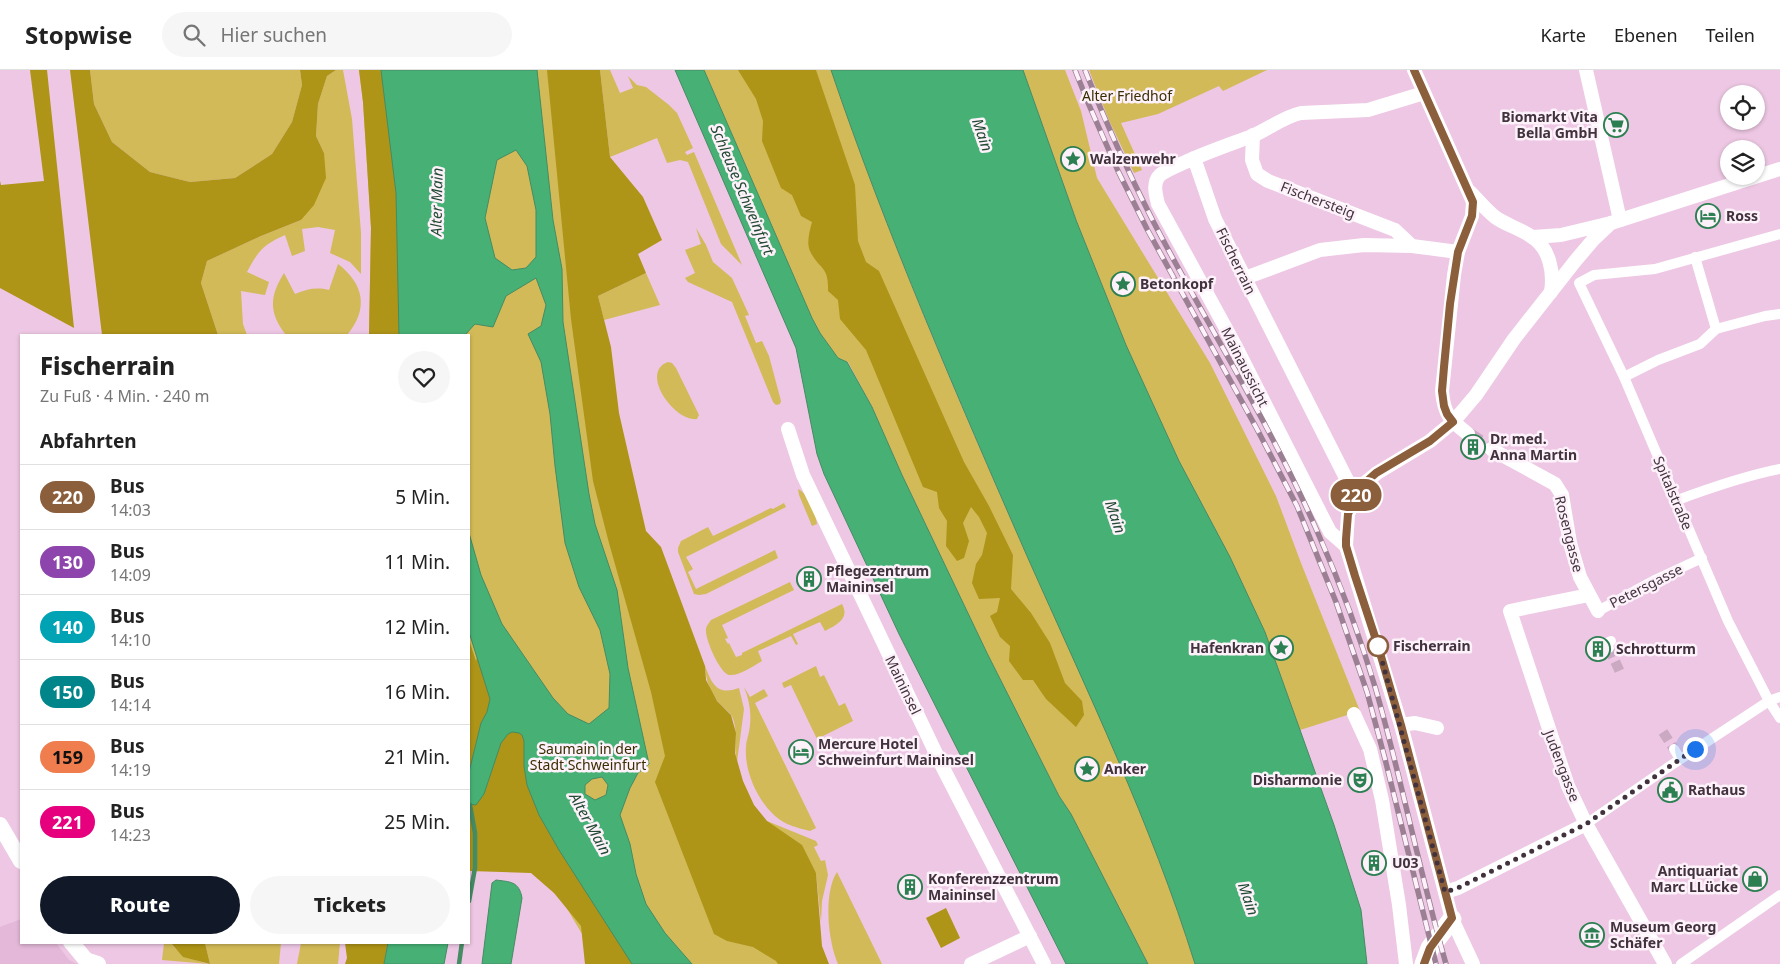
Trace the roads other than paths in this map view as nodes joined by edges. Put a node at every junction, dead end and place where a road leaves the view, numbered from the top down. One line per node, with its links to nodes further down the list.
1 (1414, 70): 3 (street)
2 (1586, 70): 8 (street)
3 (1424, 93): 4 (street); 7 (street)
4 (1253, 135): 5 (street); 11 (street, Fischersteig)
5 (1194, 158): 14 (street, Fischerrain); 26 (street, Mainaussicht)
6 (1780, 169): 8 (street)
7 (1470, 192): 10 (street); 12 (street)
8 (1616, 222): 10 (street); 15 (street)
9 (1780, 234): 13 (street)
10 (1533, 237): 15 (street)
11 (1412, 246): 12 (street); 14 (street)
12 (1458, 252): 19 (street)
13 (1695, 257): 17 (street); 18 (street, Spitalstraße)
14 (1245, 278): 24 (street, Fischerrain)
15 (1551, 292): 19 (street)
16 (1780, 314): 17 (street)
17 (1716, 329): 18 (street)
18 (1624, 377): 25 (street, Spitalstraße)
19 (1453, 422): 21 (street); 24 (street)
20 (788, 429): 45 (street, Maininsel)
21 (1468, 434)
22 (1490, 449): 28 (street, Rosengasse)
23 (1780, 469): 25 (street)
24 (1359, 490): 26 (street)
25 (1675, 501): 27 (street, Spitalstraße)
26 (1346, 546): 35 (street)
27 (1702, 558): 30 (street, Petersgasse); 32 (street, Spitalstraße)
28 (1589, 595): 29 (street, Petersgasse); 30 (street, Petersgasse)
29 (1510, 611): 39 (street, Judengasse)
30 (1598, 611)
31 (1780, 697): 32 (street)
32 (1769, 701): 34 (street, Spitalstraße); 38 (street)
33 (1354, 714): 52 (street)
34 (1780, 718)
35 (1401, 725): 36 (street); 42 (street)
36 (1438, 728)
37 (1674, 749): 38 (street)
38 (1680, 759): 39 (street)
39 (1586, 824): 42 (street); 54 (street, Judengasse)
40 (0, 825): 41 (street)
41 (20, 859)
42 (1445, 892): 44 (street)
43 (1780, 895): 55 (street)
44 (1452, 918): 48 (main road); 53 (street)
45 (1030, 936): 50 (street); 51 (street, Maininsel)
46 (72, 944): 47 (street)
47 (78, 960): 49 (street)
48 (1425, 960)
49 (98, 964)
50 (971, 964)
51 (1044, 964)
52 (1406, 964)
53 (1473, 964)
54 (1665, 964)
55 (1681, 964)

